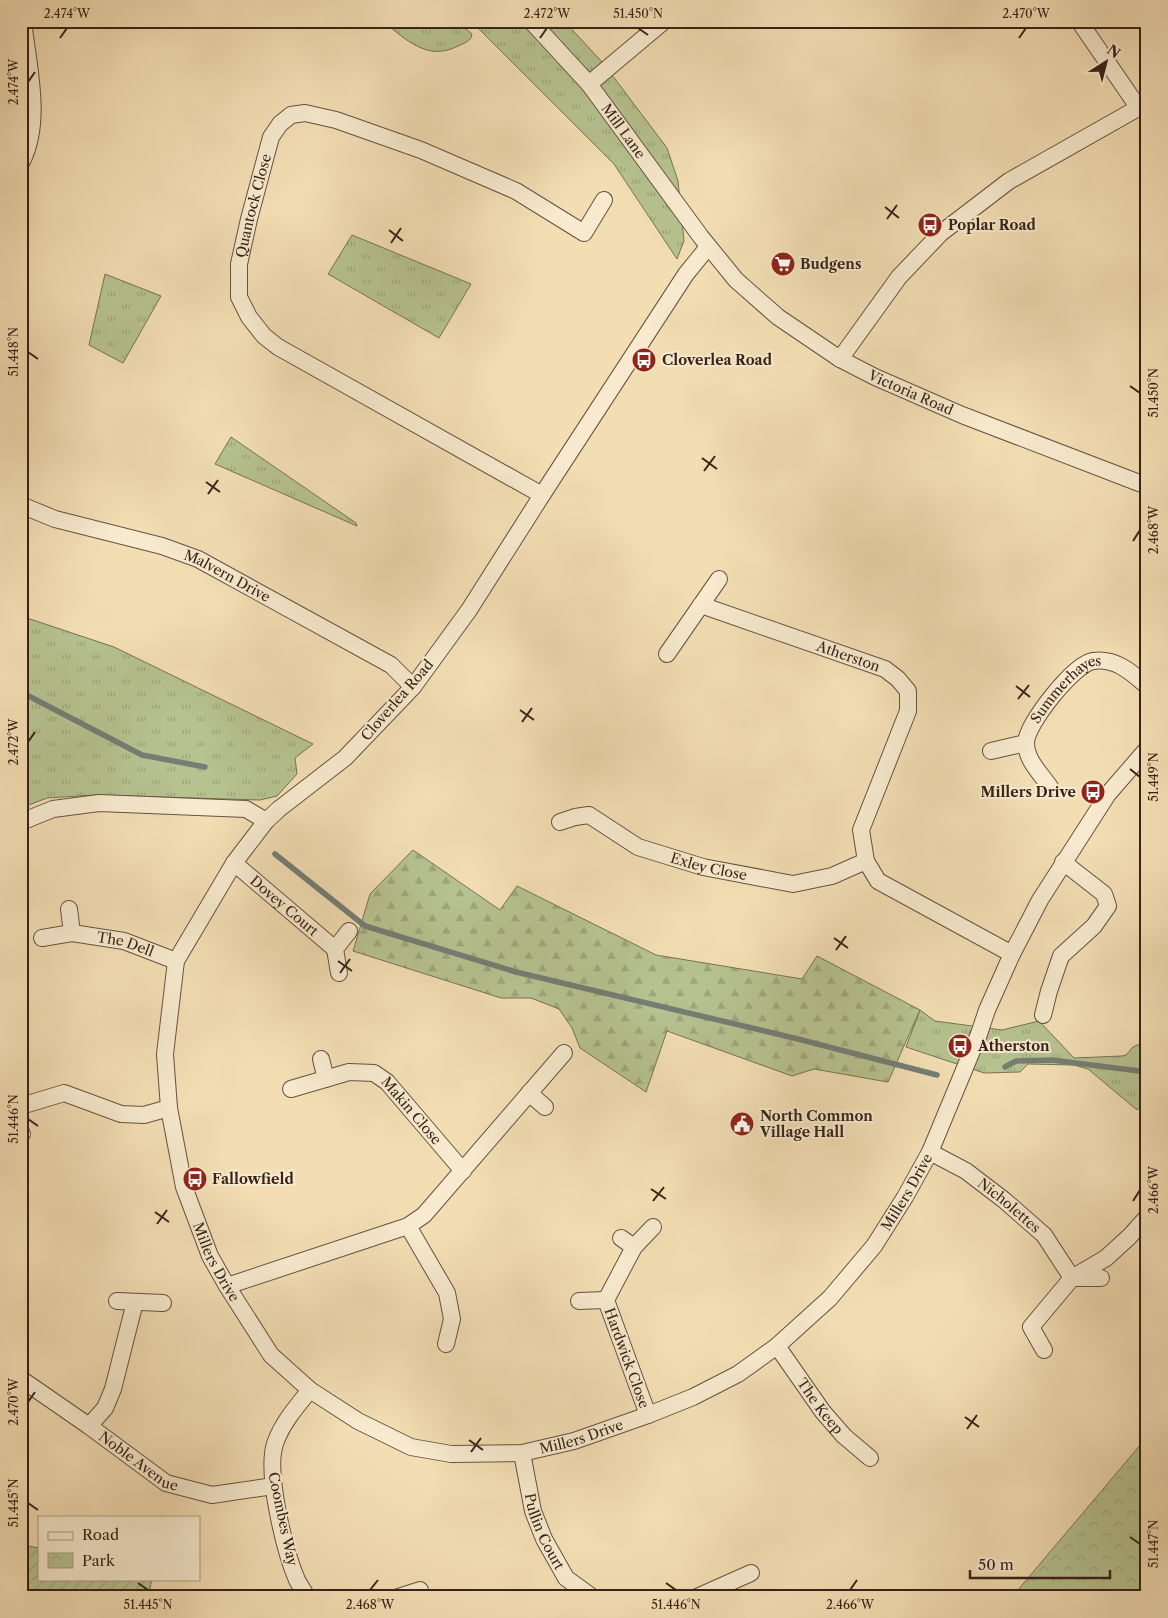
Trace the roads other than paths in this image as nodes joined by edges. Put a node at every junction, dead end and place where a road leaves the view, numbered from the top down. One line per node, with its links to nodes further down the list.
1 (24, 21): 7 (street)
2 (532, 21): 5 (street, Mill Lane)
3 (664, 21): 5 (street)
4 (1079, 21): 6 (street)
5 (589, 84): 9 (street, Mill Lane)
6 (1142, 105): 10 (street)
7 (21, 163)
8 (604, 200): 12 (street, Quantock Close)
9 (708, 247): 10 (street, Victoria Road); 12 (street, Cloverlea Road)
10 (840, 359): 11 (street, Victoria Road)
11 (1147, 486)
12 (542, 494): 18 (street, Cloverlea Road)
13 (21, 505): 18 (street, Malvern Drive)
14 (720, 579): 15 (street)
15 (701, 605): 16 (street); 26 (street, Atherston)
16 (667, 654)
17 (1147, 686): 19 (street, Summerhayes)
18 (413, 687): 23 (street, Cloverlea Road)
19 (1026, 743): 21 (street, Summerhayes); 22 (street, Summerhayes)
20 (1147, 749): 27 (street, Millers Drive)
21 (991, 751)
22 (1050, 787)
23 (266, 821): 24 (street); 28 (street, Millers Drive)
24 (21, 822)
25 (560, 822): 26 (street, Exley Close)
26 (866, 861): 34 (street, Atherston)
27 (1063, 862): 34 (street, Millers Drive); 37 (street)
28 (234, 863): 33 (street, Dovey Court); 35 (street, Millers Drive)
29 (69, 909): 31 (street)
30 (349, 931): 33 (street)
31 (72, 933): 32 (street, The Dell); 35 (street, The Dell)
32 (42, 938)
33 (335, 949): 36 (street)
34 (1012, 954): 46 (street, Millers Drive)
35 (176, 960): 45 (street, Millers Drive)
36 (339, 973)
37 (1043, 1015)
38 (564, 1053): 42 (street)
39 (321, 1059): 40 (street)
40 (326, 1079): 41 (street, Makin Close); 47 (street, Makin Close)
41 (291, 1089)
42 (529, 1094): 44 (street); 47 (street)
43 (21, 1106): 45 (street)
44 (545, 1107)
45 (169, 1108): 53 (street, Millers Drive)
46 (930, 1152): 51 (street, Nicholettes); 60 (street, Millers Drive)
47 (462, 1171): 49 (street)
48 (1147, 1217): 51 (street)
49 (408, 1226): 53 (street); 59 (street)
50 (652, 1228): 54 (street, Hardwick Close)
51 (1072, 1278): 52 (street); 61 (street)
52 (1101, 1278)
53 (227, 1286): 63 (street, Millers Drive)
54 (606, 1300): 56 (street, Hardwick Close); 64 (street, Hardwick Close)
55 (117, 1301): 57 (street)
56 (579, 1301)
57 (135, 1302): 58 (street); 65 (street)
58 (163, 1303)
59 (446, 1344)
60 (777, 1346): 64 (street, Millers Drive); 67 (street, The Keep)
61 (1044, 1350)
62 (21, 1379): 65 (street, Noble Avenue)
63 (310, 1390): 66 (street, Millers Drive); 68 (street, Coombes Way)
64 (648, 1415): 66 (street, Millers Drive)
65 (89, 1426): 68 (street, Noble Avenue)
66 (522, 1453): 74 (street, Pullin Court)
67 (870, 1458)
68 (273, 1486): 72 (street, Coombes Way)
69 (751, 1573): 71 (street)
70 (420, 1590): 73 (street)
71 (699, 1596)
72 (307, 1597)
73 (398, 1597)
74 (592, 1597)

